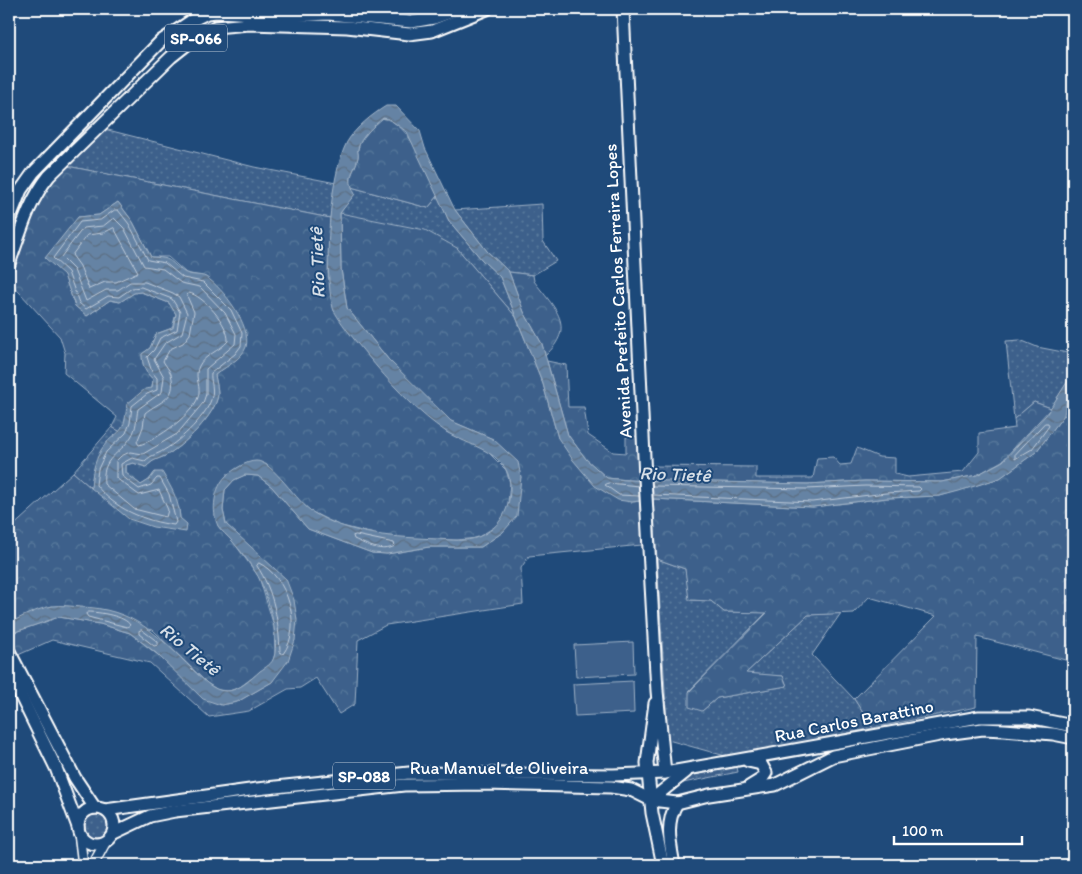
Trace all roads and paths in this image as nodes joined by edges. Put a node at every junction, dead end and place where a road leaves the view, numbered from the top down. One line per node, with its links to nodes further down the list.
1 (459, 9): 4 (main road, SP-066)
2 (487, 9): 5 (main road, SP-066)
3 (623, 9): 8 (main road, Avenida Prefeito Carlos Ferreira Lopes)
4 (9, 220)
5 (9, 264)
6 (9, 652): 7 (main road)
7 (14, 676): 18 (main road); 19 (main road)
8 (657, 691): 13 (main road, Avenida Prefeito Carlos Ferreira Lopes); 14 (main road, Avenida Prefeito Carlos Ferreira Lopes)
9 (1073, 726): 11 (main road, Rua Carlos Barattino)
10 (1073, 738): 15 (main road, Rua Carlos Barattino)
11 (744, 760): 12 (main road, Rua Carlos Barattino); 15 (main road)
12 (688, 770): 13 (main road, Rua Carlos Barattino); 16 (main road)
13 (664, 773): 14 (main road, Rua Carlos Barattino)
14 (645, 774): 16 (main road, Avenida Prefeito Carlos Ferreira Lopes); 18 (main road, Rua Manuel de Oliveira / SP-088)
15 (743, 790): 17 (main road, Rua Carlos Barattino)
16 (651, 800): 17 (main road, Rua Manuel de Oliveira / SP-088); 20 (main road, Rua Manuel de Oliveira / SP-088); 24 (main road, Avenida Prefeito Carlos Ferreira Lopes)
17 (677, 803): 25 (main road)
18 (100, 809): 19 (main road); 20 (main road)
19 (79, 830): 21 (main road); 22 (street)
20 (114, 833): 21 (main road, SP-088)
21 (105, 843): 23 (street)
22 (83, 865)
23 (93, 865)
24 (663, 865)
25 (674, 865)

